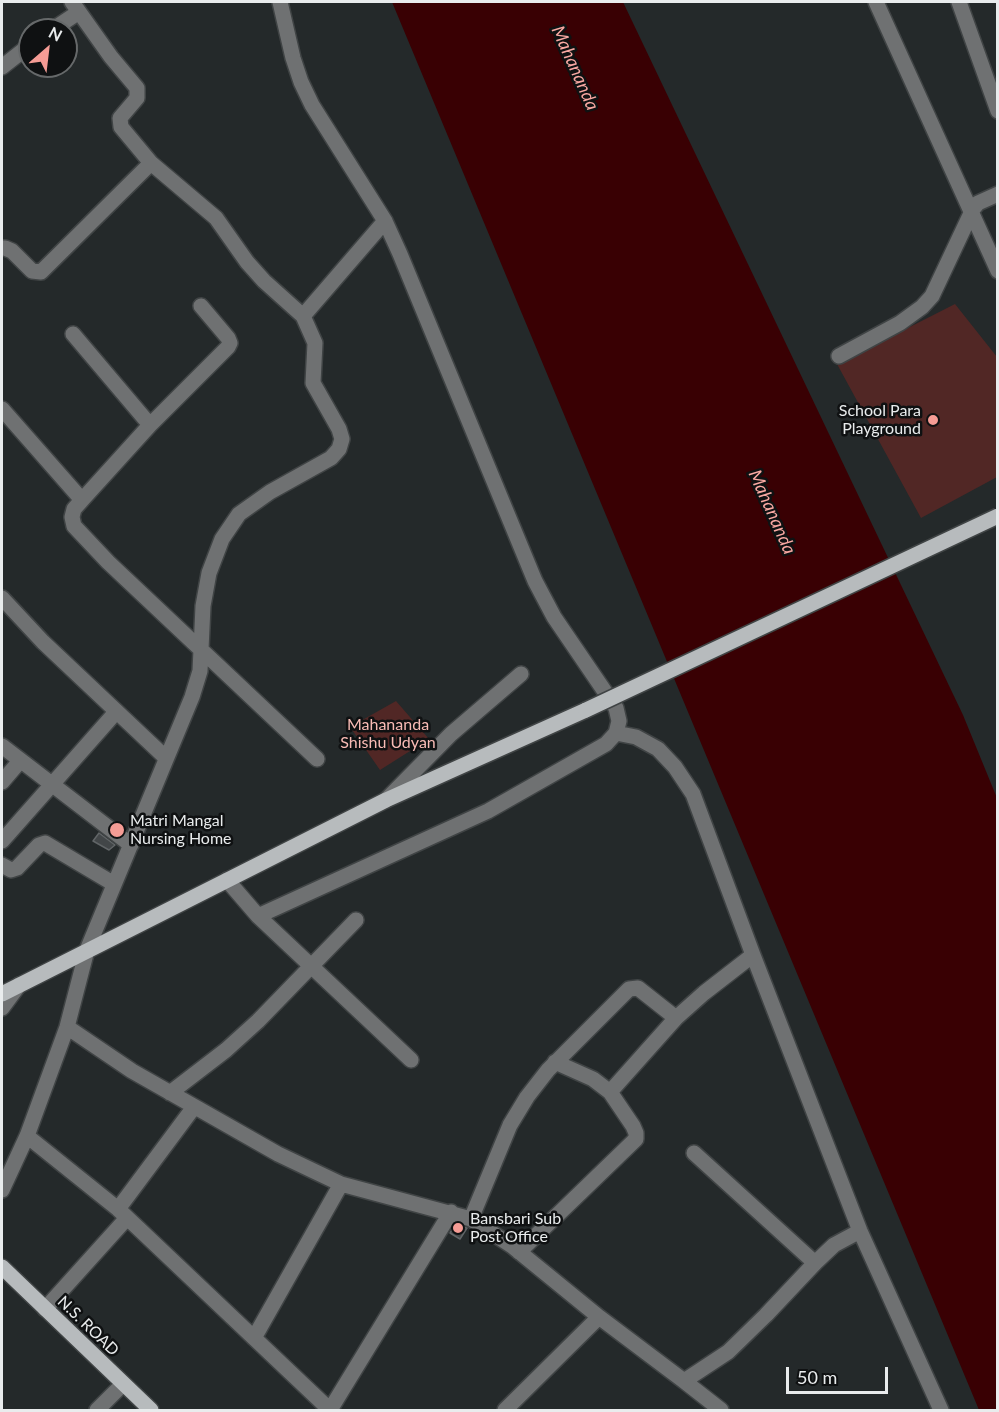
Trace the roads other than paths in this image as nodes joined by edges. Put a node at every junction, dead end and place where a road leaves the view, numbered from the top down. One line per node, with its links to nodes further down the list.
1 (280, 2): 12 (street)
2 (876, 2): 11 (street)
3 (959, 2): 8 (street)
4 (76, 7): 5 (street); 9 (street)
5 (65, 18)
6 (18, 54): 7 (street)
7 (2, 67)
8 (998, 111)
9 (152, 163): 13 (street); 16 (street)
10 (998, 194): 11 (street)
11 (970, 214): 14 (street); 18 (street)
12 (385, 221): 16 (street); 27 (street)
13 (2, 248)
14 (998, 272)
15 (201, 306): 20 (street)
16 (303, 316): 24 (street)
17 (73, 334): 20 (street)
18 (839, 356)
19 (2, 409): 21 (street)
20 (150, 425): 21 (street)
21 (82, 500): 24 (street)
22 (998, 516): 34 (main road, bridge)
23 (2, 598): 26 (street)
24 (202, 651): 29 (street); 30 (street)
25 (521, 674): 34 (street)
26 (116, 712): 29 (street); 33 (street)
27 (615, 733): 40 (street); 43 (street)
28 (2, 746): 31 (street)
29 (166, 758): 36 (street)
30 (317, 759)
31 (20, 761): 32 (street); 33 (street)
32 (2, 782)
33 (51, 784): 35 (street); 36 (street)
34 (386, 800): 38 (main road)
35 (2, 841)
36 (131, 845): 39 (street)
37 (2, 865): 39 (street)
38 (227, 880): 40 (street); 42 (main road)
39 (114, 884): 42 (street)
40 (258, 916): 44 (street)
41 (356, 920): 44 (street)
42 (87, 950): 45 (main road); 51 (street)
43 (753, 955): 50 (street); 64 (street)
44 (312, 966): 52 (street); 55 (street)
45 (40, 974): 46 (main road); 47 (main road)
46 (19, 985): 48 (main road); 49 (street)
47 (2, 989)
48 (2, 994)
49 (2, 1008)
50 (676, 1018): 53 (street); 54 (street)
51 (68, 1027): 55 (street); 57 (street)
52 (411, 1060)
53 (555, 1062): 54 (street); 63 (street)
54 (610, 1092): 65 (street)
55 (170, 1093): 56 (street)
56 (194, 1107): 59 (street); 62 (street)
57 (27, 1136): 60 (street); 62 (street)
58 (694, 1153): 66 (street)
59 (341, 1184): 61 (street); 70 (street)
60 (2, 1190)
61 (451, 1212): 63 (street); 75 (street)
62 (123, 1214): 68 (street); 70 (street)
63 (471, 1220): 65 (street)
64 (860, 1231): 66 (street); 78 (street)
65 (519, 1252): 69 (street)
66 (814, 1263): 71 (street)
67 (2, 1267): 68 (main road, N.S. ROAD)
68 (45, 1309): 72 (main road, N.S. ROAD)
69 (599, 1317): 71 (street); 76 (street)
70 (254, 1338): 75 (street)
71 (684, 1381): 77 (street)
72 (123, 1384): 73 (street); 74 (main road, N.S. ROAD)
73 (97, 1410)
74 (151, 1410)
75 (330, 1410)
76 (505, 1410)
77 (721, 1410)
78 (941, 1410)

